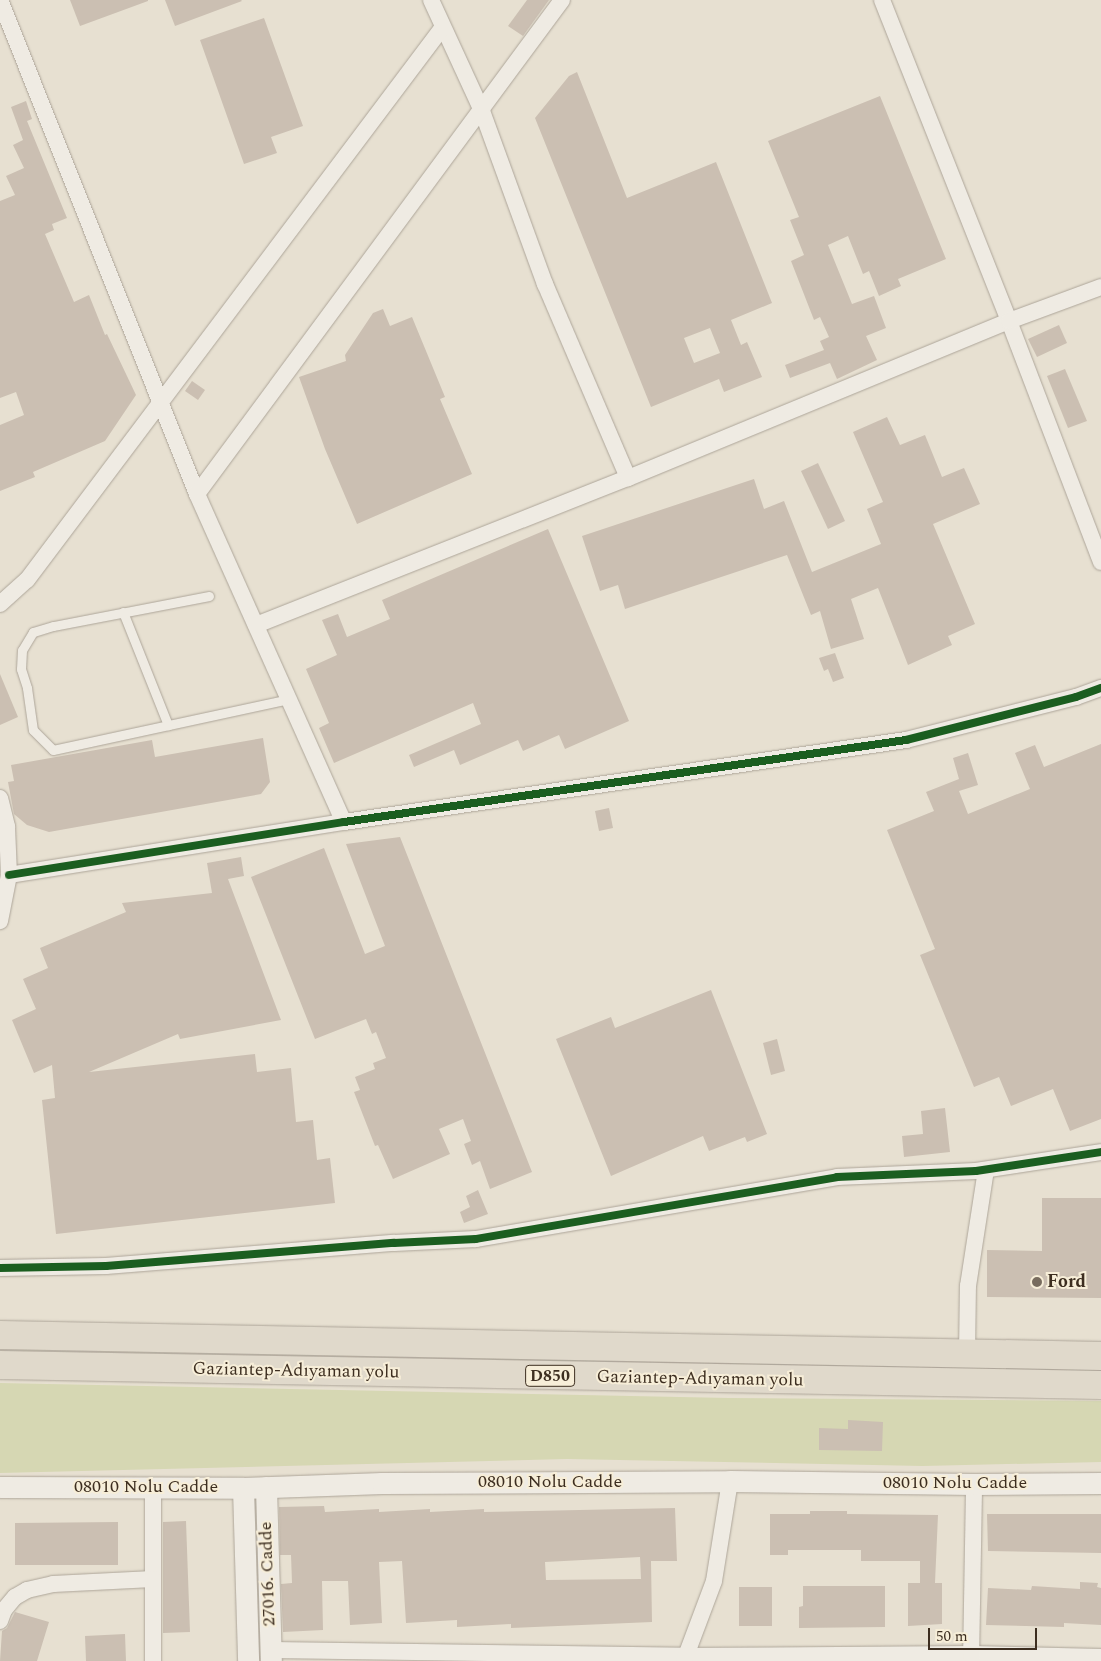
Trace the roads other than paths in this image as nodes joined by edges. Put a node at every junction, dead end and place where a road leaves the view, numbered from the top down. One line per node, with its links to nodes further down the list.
1 (0, 0): 9 (street)
2 (431, 0): 5 (street)
3 (562, 0): 6 (street)
4 (882, 0): 8 (street)
5 (442, 28): 6 (street); 9 (street)
6 (482, 111): 10 (street); 11 (street)
7 (1101, 287): 8 (street)
8 (1009, 321): 10 (street); 12 (street)
9 (160, 404): 11 (street); 14 (street)
10 (628, 478): 16 (street)
11 (197, 494): 16 (street)
12 (1101, 562)
13 (209, 596): 15 (lane)
14 (0, 604)
15 (123, 612): 19 (lane); 19 (lane)
16 (256, 625): 18 (street)
17 (1101, 688): 21 (street)
18 (289, 699): 19 (lane); 21 (street)
19 (168, 725)
20 (0, 798): 22 (street)
21 (344, 822): 22 (street)
22 (9, 875): 23 (street)
23 (0, 921)
24 (1101, 1152): 25 (street)
25 (986, 1170): 26 (street); 28 (street)
26 (0, 1268)
27 (0, 1335): 28 (highway, Gaziantep-Adıyaman yolu / D850)
28 (967, 1354): 29 (highway, Gaziantep-Adıyaman yolu / D850)
29 (1101, 1356)
30 (0, 1365): 31 (highway, Gaziantep-Adıyaman yolu / D850)
31 (1101, 1385)
32 (730, 1481): 34 (street, 08010 Nolu Cadde); 36 (street, 08010 Nolu Cadde); 45 (street)
33 (1101, 1483): 34 (street, 08010 Nolu Cadde)
34 (974, 1484): 44 (street)
35 (0, 1487): 37 (street, 08010 Nolu Cadde)
36 (266, 1487): 38 (street, 08010 Nolu Cadde); 41 (street, 27016. Cadde)
37 (153, 1488): 38 (street, 08010 Nolu Cadde); 39 (street)
38 (243, 1488): 48 (street, 27016. Cadde)
39 (153, 1579): 40 (street); 47 (street)
40 (0, 1621)
41 (271, 1656): 43 (street)
42 (1101, 1656): 44 (street)
43 (433, 1657): 45 (street)
44 (971, 1658): 46 (street)
45 (684, 1659): 46 (street)
46 (813, 1659)
47 (153, 1661)
48 (248, 1661)

